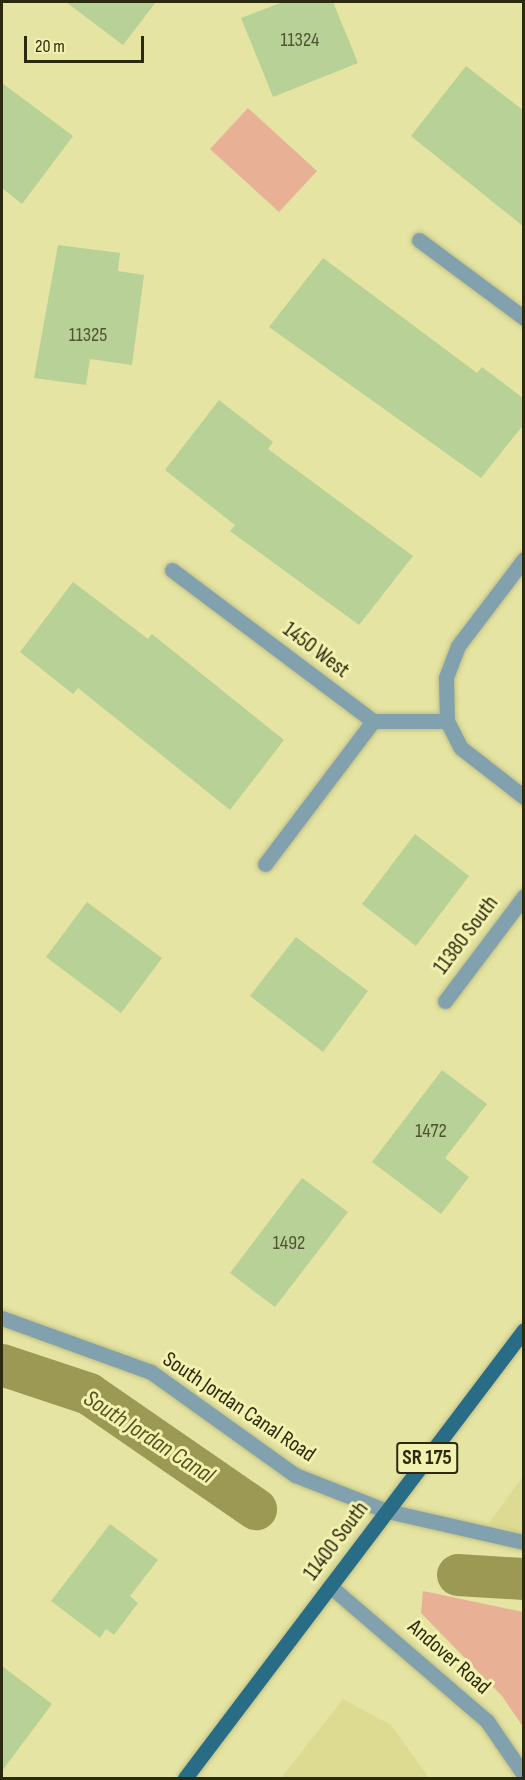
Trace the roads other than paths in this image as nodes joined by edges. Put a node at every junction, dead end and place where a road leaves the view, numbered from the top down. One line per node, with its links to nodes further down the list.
1 (419, 240): 2 (street)
2 (524, 318)
3 (524, 559): 5 (street)
4 (172, 570): 6 (street, 1450 West)
5 (447, 721): 6 (street); 7 (street)
6 (373, 722): 8 (street)
7 (524, 797)
8 (265, 864)
9 (524, 896): 10 (street, 11380 South)
10 (445, 1001)
11 (2, 1318): 13 (street, South Jordan Canal Road)
12 (524, 1330): 13 (main road, 11400 South / SR 175)
13 (387, 1510): 14 (street, South Jordan Canal Road); 15 (main road, 11400 South / SR 175)
14 (524, 1542)
15 (330, 1586): 16 (street, Andover Road); 17 (main road, 11400 South / SR 175)
16 (524, 1775)
17 (185, 1779)

